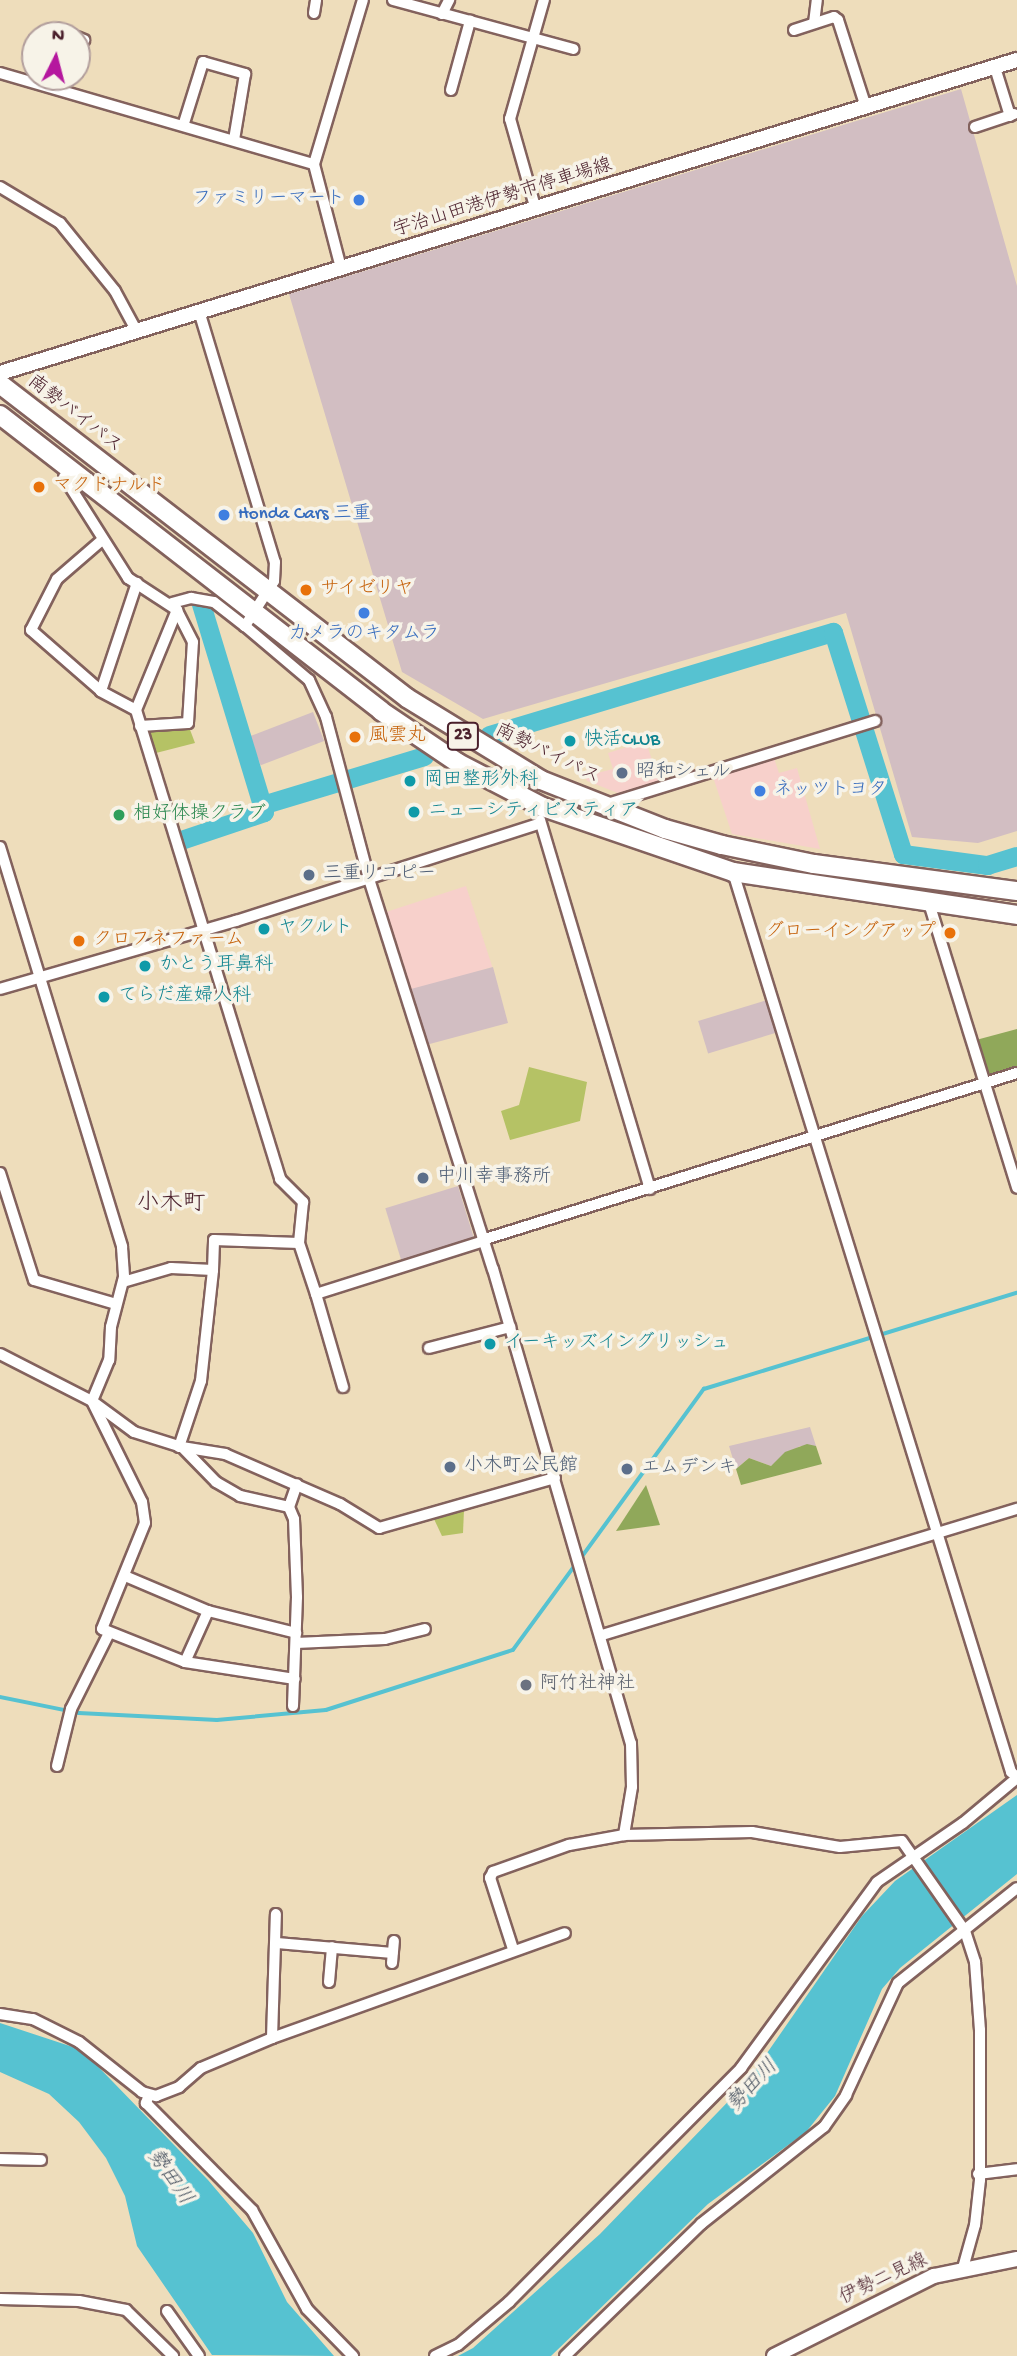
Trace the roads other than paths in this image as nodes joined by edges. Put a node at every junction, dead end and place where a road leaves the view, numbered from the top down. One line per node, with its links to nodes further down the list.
1 (316, 0): 7 (street)
2 (363, 0): 27 (street)
3 (449, 0): 8 (street)
4 (544, 0): 12 (street)
5 (817, 0): 10 (street)
6 (398, 1): 8 (street)
7 (314, 13)
8 (442, 14): 9 (street)
9 (470, 21): 12 (street); 19 (street)
10 (814, 23): 11 (street); 22 (street)
11 (794, 30)
12 (534, 37): 13 (street); 29 (street)
13 (573, 49)
14 (1017, 60): 22 (main road, 宇治山田港伊勢市停車場線)
15 (0, 73): 17 (street)
16 (997, 74): 21 (street)
17 (21, 79)
18 (1017, 89): 21 (street)
19 (451, 90)
20 (65, 91): 24 (street)
21 (1004, 93): 23 (street)
22 (866, 107): 29 (main road, 宇治山田港伊勢市停車場線)
23 (1014, 115): 25 (street)
24 (184, 123): 26 (street); 26 (street)
25 (975, 127)
26 (234, 140): 27 (street)
27 (314, 164): 30 (street)
28 (0, 187): 32 (street)
29 (536, 210): 30 (main road, 宇治山田港伊勢市停車場線)
30 (341, 268): 31 (main road, 宇治山田港伊勢市停車場線)
31 (199, 311): 32 (main road, 宇治山田港伊勢市停車場線); 39 (street)
32 (136, 330): 33 (main road, 宇治山田港伊勢市停車場線)
33 (0, 373)
34 (0, 384): 39 (highway, 南勢バイパス / 23)
35 (0, 415): 41 (highway, 23)
36 (64, 477): 37 (street)
37 (102, 540): 38 (street); 42 (street)
38 (137, 583): 40 (street); 42 (street)
39 (268, 594): 41 (street); 46 (highway, 南勢バイパス / 23)
40 (174, 607): 41 (street); 43 (street); 45 (street)
41 (250, 619): 47 (highway, 23); 50 (street)
42 (101, 691): 43 (street)
43 (136, 710): 45 (street)
44 (874, 721): 46 (street)
45 (140, 726): 54 (street)
46 (602, 806): 51 (highway, 南勢バイパス / 23)
47 (541, 815): 49 (highway, 23); 50 (street); 62 (street)
48 (0, 847): 55 (street)
49 (733, 872): 52 (highway, 23); 59 (street)
50 (369, 879): 54 (street); 63 (street)
51 (1017, 891)
52 (929, 903): 53 (highway, 23); 58 (street)
53 (1017, 915)
54 (204, 930): 55 (street); 64 (street)
55 (38, 977): 56 (street); 66 (street)
56 (0, 989)
57 (1017, 1073): 58 (street)
58 (986, 1082): 59 (street); 61 (street)
59 (816, 1137): 62 (street); 79 (street)
60 (0, 1173): 68 (street)
61 (1017, 1188)
62 (650, 1189): 63 (street)
63 (483, 1241): 67 (street); 69 (street)
64 (299, 1243): 65 (street); 67 (street)
65 (213, 1270): 66 (street); 74 (street)
66 (122, 1282): 68 (street)
67 (316, 1294): 72 (street)
68 (116, 1304): 73 (street)
69 (510, 1327): 70 (street); 75 (street)
70 (429, 1348)
71 (0, 1354): 73 (street)
72 (343, 1387)
73 (92, 1401): 74 (street); 80 (street)
74 (180, 1447): 76 (street); 77 (street)
75 (555, 1478): 76 (street); 84 (street)
76 (297, 1484): 77 (street)
77 (289, 1507): 85 (street)
78 (1017, 1509): 79 (street)
79 (937, 1533): 84 (street); 90 (street)
80 (125, 1576): 81 (street); 83 (street)
81 (208, 1611): 85 (street); 86 (street)
82 (425, 1629): 85 (street)
83 (109, 1633): 86 (street); 89 (street)
84 (602, 1635): 91 (street)
85 (296, 1638): 87 (street)
86 (185, 1662): 87 (street)
87 (295, 1679): 88 (street)
88 (293, 1706)
89 (57, 1766)
90 (1017, 1778): 92 (street)
91 (624, 1835): 92 (street); 99 (street)
92 (915, 1854): 95 (street); 116 (street)
93 (1017, 1888): 95 (street)
94 (276, 1914): 97 (street)
95 (965, 1931): 108 (street); 117 (street)
96 (565, 1933): 99 (street)
97 (277, 1943): 98 (street); 103 (street)
98 (332, 1947): 100 (street); 101 (street)
99 (513, 1949): 103 (street)
100 (393, 1952)
101 (329, 1982)
102 (0, 2014): 104 (street)
103 (272, 2038): 104 (street)
104 (149, 2095): 115 (street)
105 (0, 2159): 106 (street)
106 (41, 2160)
107 (1017, 2169): 108 (street)
108 (978, 2174): 110 (street)
109 (1017, 2259): 110 (main road, 伊勢二見線)
110 (963, 2268): 118 (main road, 伊勢二見線)
111 (0, 2299): 113 (street)
112 (167, 2311): 114 (street)
113 (173, 2356)
114 (199, 2356)
115 (353, 2356)
116 (435, 2356)
117 (565, 2356)
118 (774, 2356)

